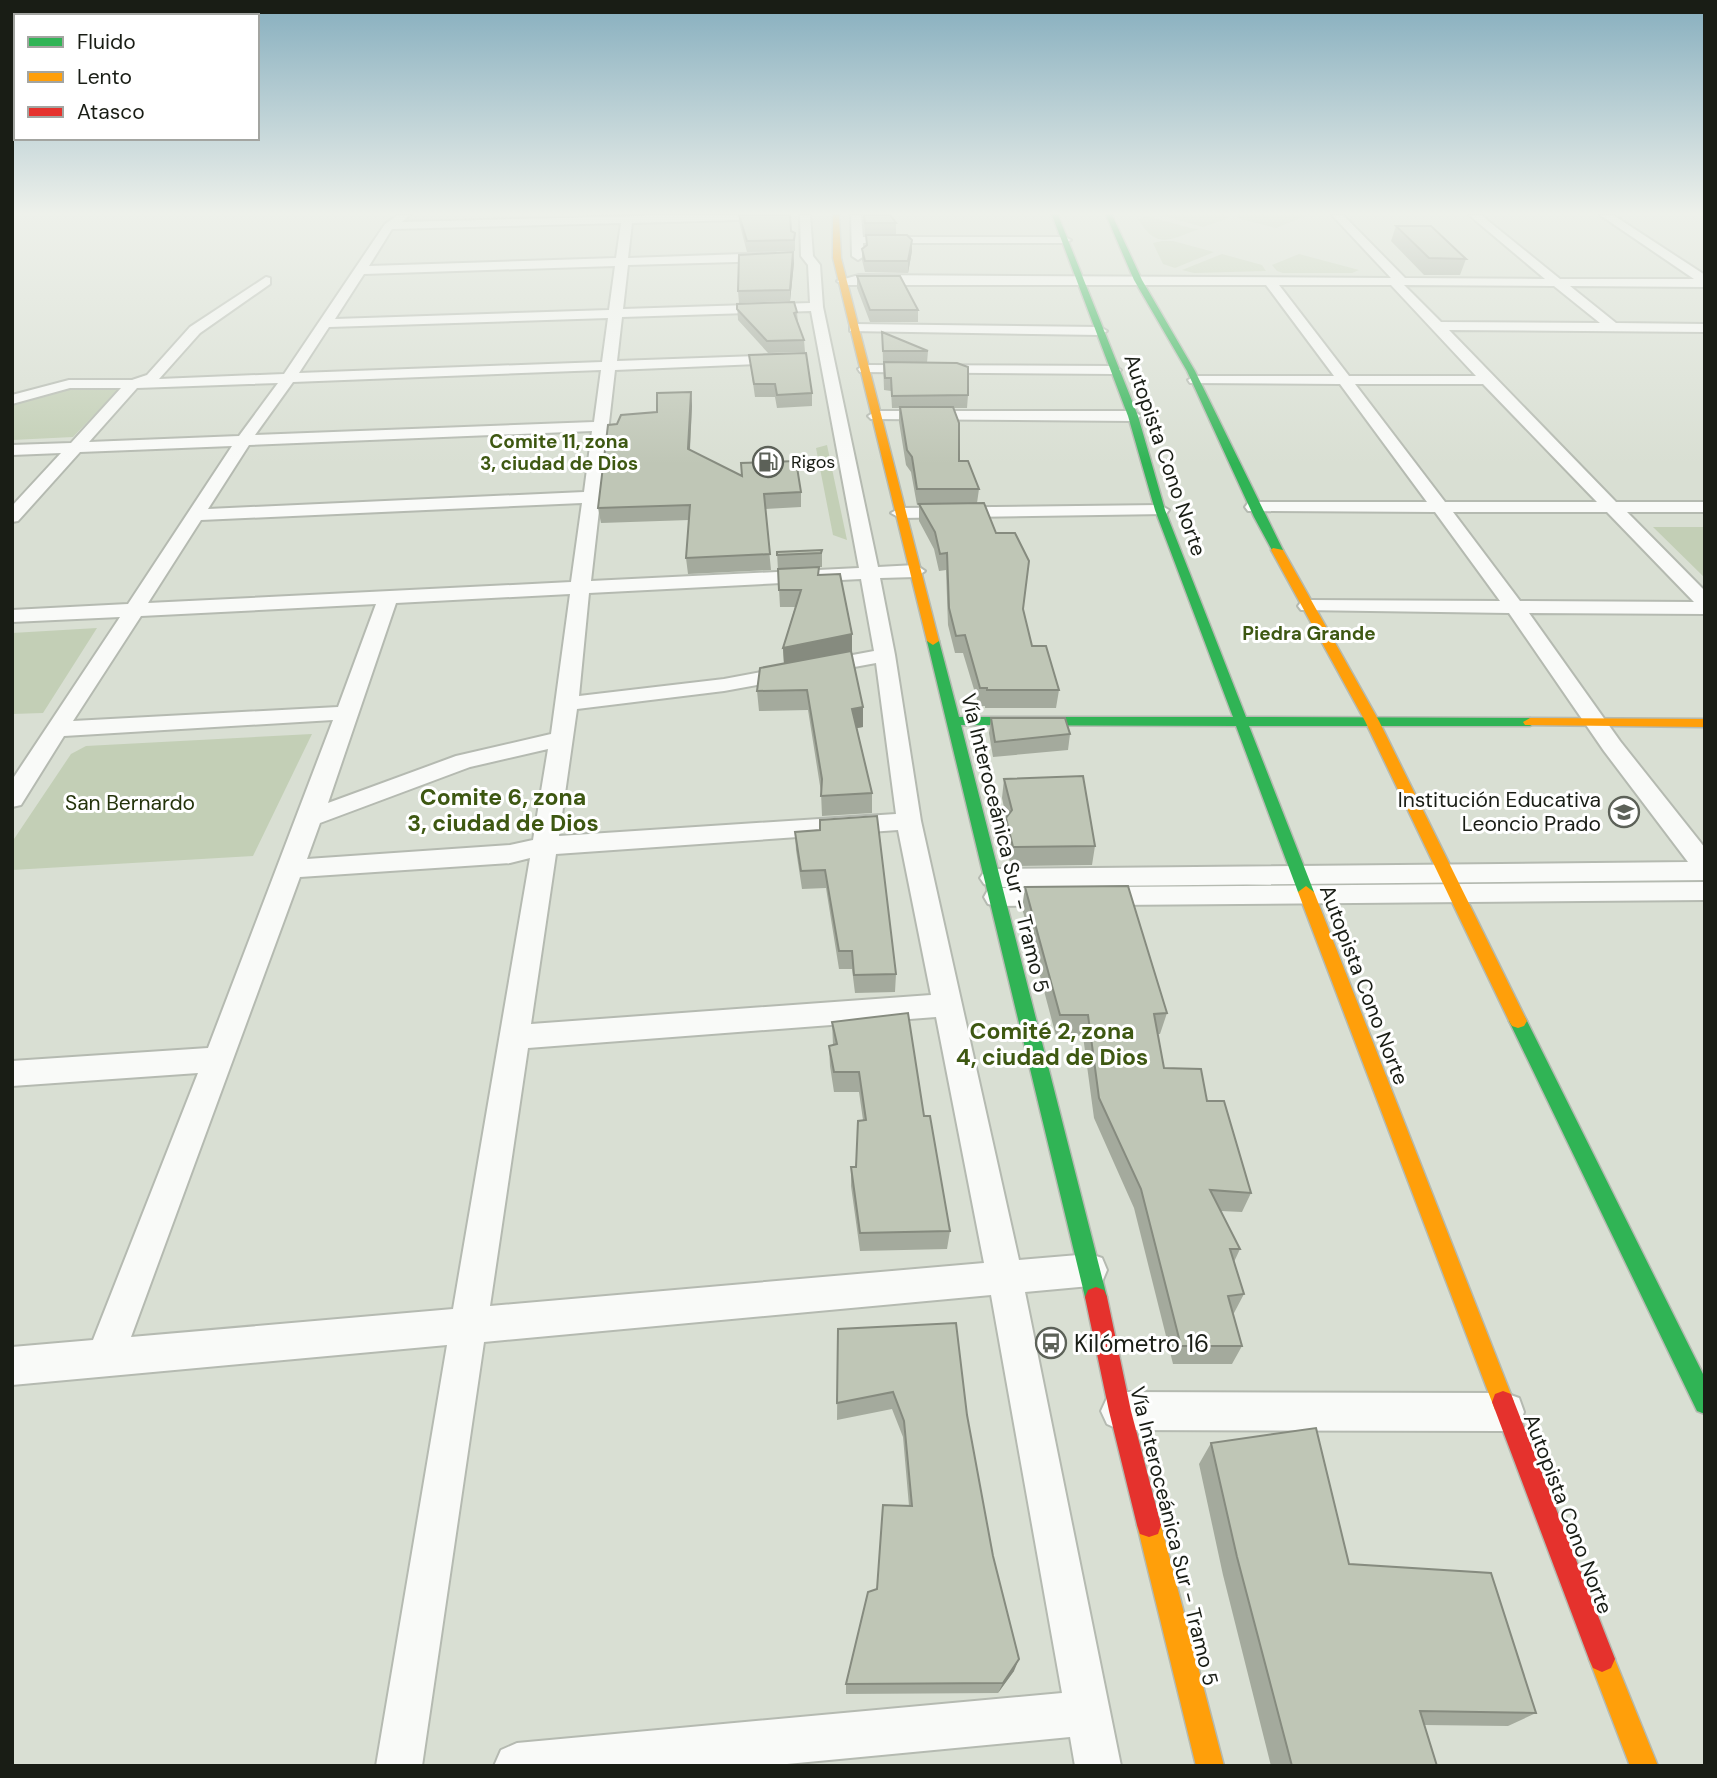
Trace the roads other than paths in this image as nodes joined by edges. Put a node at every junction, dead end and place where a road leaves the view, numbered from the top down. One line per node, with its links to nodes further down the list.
1 (241, 298): 27 (street)
2 (342, 298): 13 (street)
3 (617, 298): 12 (street)
4 (816, 298): 11 (street)
5 (852, 298): 15 (main road, Vía Interoceánica Sur - Tramo 5)
6 (1087, 298): 18 (main road, Autopista Cono Norte)
7 (1148, 298): 24 (main road)
8 (1283, 298): 23 (street)
9 (1410, 298): 14 (street)
10 (1575, 298): 16 (street)
11 (817, 307): 12 (street); 19 (street)
12 (615, 314): 13 (street); 20 (street)
13 (325, 323): 25 (street)
14 (1437, 326): 16 (street); 26 (street)
15 (855, 328): 18 (street); 21 (main road, Vía Interoceánica Sur - Tramo 5)
16 (1614, 328): 17 (street)
17 (1705, 328)
18 (1100, 331): 22 (main road, Autopista Cono Norte)
19 (814, 358): 20 (street); 28 (street)
20 (611, 365): 25 (street); 32 (street)
21 (865, 369): 22 (street); 28 (main road, Vía Interoceánica Sur - Tramo 5)
22 (1114, 370): 30 (main road, Autopista Cono Norte)
23 (1342, 375): 24 (street); 26 (street); 39 (street)
24 (1193, 376): 41 (main road)
25 (288, 377): 27 (street); 33 (street)
26 (1483, 377): 40 (street)
27 (133, 384): 29 (street); 34 (street)
28 (854, 398): 31 (main road, Vía Interoceánica Sur - Tramo 5); 47 (street)
29 (12, 400)
30 (1133, 415): 31 (street); 38 (main road, Autopista Cono Norte)
31 (876, 416): 42 (main road, Vía Interoceánica Sur - Tramo 5)
32 (601, 426): 33 (street); 36 (street)
33 (244, 440): 34 (street); 43 (street)
34 (74, 447): 35 (street); 45 (street)
35 (12, 450)
36 (591, 497): 43 (street); 48 (street)
37 (1705, 507): 40 (street)
38 (1160, 510): 42 (street); 59 (main road, Autopista Cono Norte)
39 (1441, 511): 40 (street); 41 (street); 52 (street)
40 (1616, 511): 44 (street); 50 (street)
41 (1256, 512): 51 (main road)
42 (900, 513): 46 (main road, Vía Interoceánica Sur - Tramo 5)
43 (196, 515): 54 (street)
44 (1705, 516)
45 (12, 517)
46 (916, 571): 47 (street); 60 (main road, Vía Interoceánica Sur - Tramo 5)
47 (870, 574): 48 (street); 56 (street)
48 (579, 588): 49 (street); 57 (street)
49 (388, 597): 54 (street); 58 (street)
50 (1705, 602)
51 (1308, 606): 52 (street); 61 (main road)
52 (1514, 606): 53 (street); 62 (street)
53 (1705, 608)
54 (133, 609): 55 (street); 64 (street)
55 (12, 616)
56 (885, 655): 57 (street); 68 (street)
57 (567, 704): 65 (street)
58 (347, 713): 64 (street); 67 (street)
59 (1239, 720): 60 (main road); 61 (main road); 73 (main road, Autopista Cono Norte)
60 (952, 721): 74 (main road, Vía Interoceánica Sur - Tramo 5)
61 (1372, 721): 62 (main road); 72 (main road)
62 (1595, 722): 63 (main road); 71 (street)
63 (1705, 723)
64 (58, 729): 66 (street)
65 (562, 739): 67 (street); 69 (street)
66 (12, 799)
67 (310, 818): 70 (street)
68 (909, 821): 69 (street); 76 (street)
69 (544, 846): 70 (street); 77 (street)
70 (290, 869): 78 (street)
71 (1705, 869): 72 (street)
72 (1449, 882): 73 (street); 75 (street); 85 (main road)
73 (1302, 883): 74 (street); 87 (main road, Autopista Cono Norte)
74 (995, 888): 80 (main road, Vía Interoceánica Sur - Tramo 5)
75 (1705, 891)
76 (947, 1005): 77 (street); 81 (street)
77 (513, 1037): 82 (street)
78 (219, 1059): 79 (street); 83 (street)
79 (12, 1074)
80 (1090, 1270): 81 (street); 86 (main road, Vía Interoceánica Sur - Tramo 5)
81 (1005, 1278): 82 (street); 88 (street)
82 (469, 1328): 83 (street); 89 (street)
83 (105, 1357): 84 (street)
84 (12, 1366)
85 (1705, 1403)
86 (1120, 1411): 87 (street); 92 (main road, Vía Interoceánica Sur - Tramo 5)
87 (1505, 1412): 93 (main road, Autopista Cono Norte)
88 (1087, 1713): 90 (street); 91 (street)
89 (399, 1766)
90 (517, 1766)
91 (1098, 1766)
92 (1209, 1766)
93 (1644, 1766)

